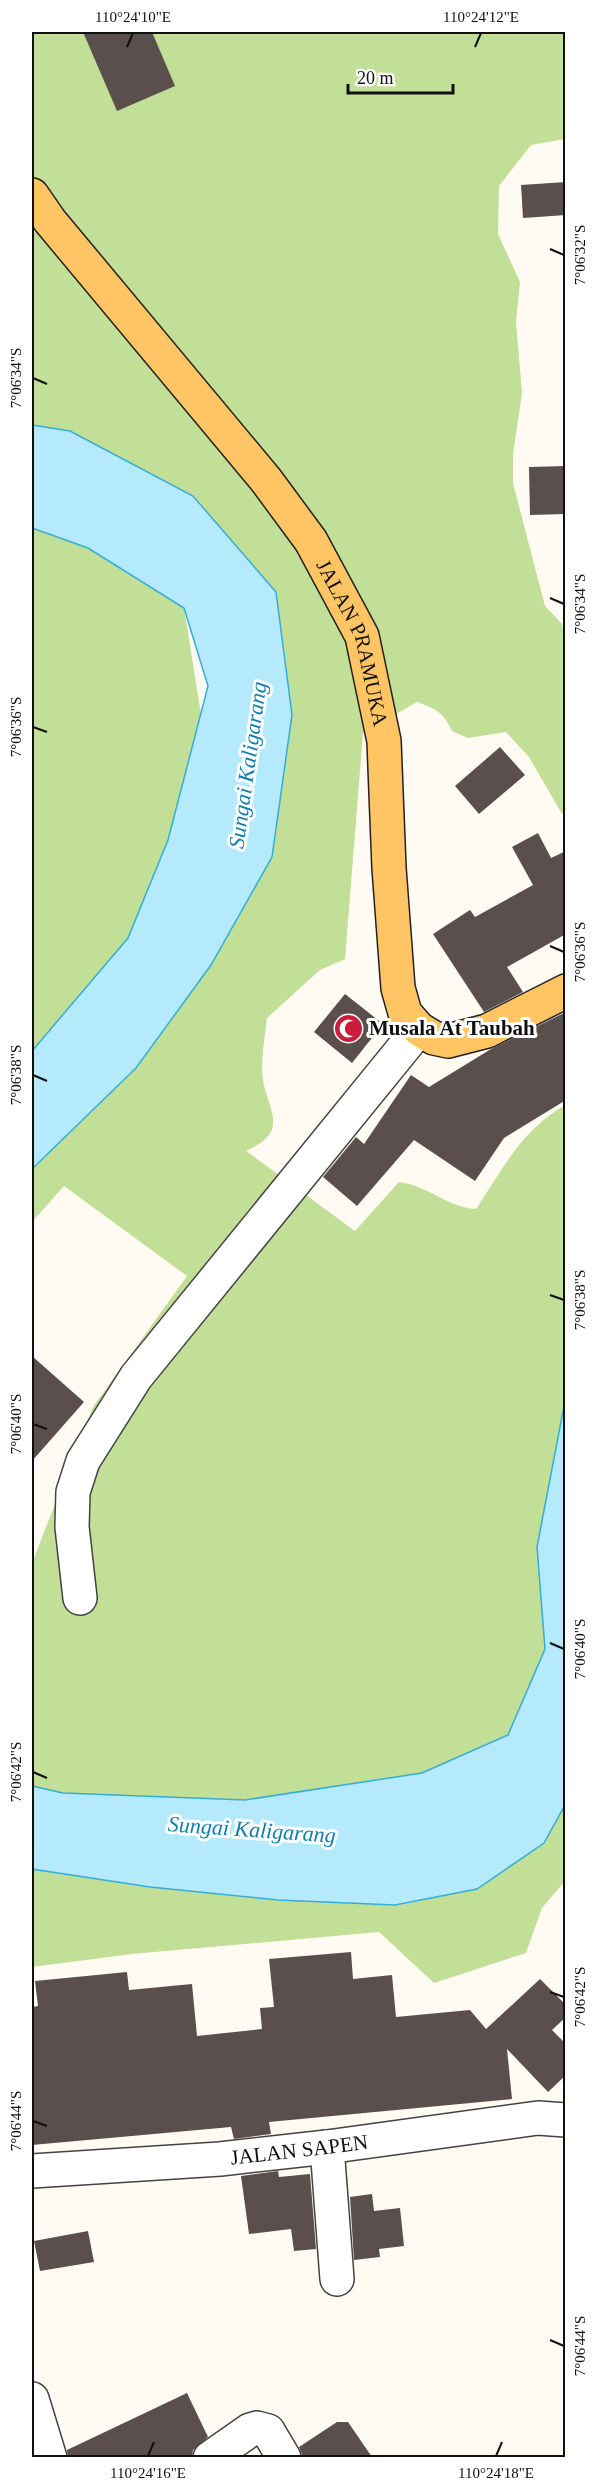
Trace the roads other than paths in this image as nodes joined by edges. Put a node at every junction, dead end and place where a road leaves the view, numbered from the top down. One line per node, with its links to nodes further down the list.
1 (32, 195): 3 (main road, JALAN PRAMUKA)
2 (566, 991): 3 (main road)
3 (419, 1029): 4 (street)
4 (80, 1598)
5 (566, 2120): 6 (street, JALAN SAPEN)
6 (327, 2147): 7 (street, JALAN SAPEN); 8 (street)
7 (32, 2171)
8 (337, 2279)
9 (32, 2399): 10 (street)
10 (50, 2457)
11 (210, 2457): 12 (street)
12 (284, 2457)

